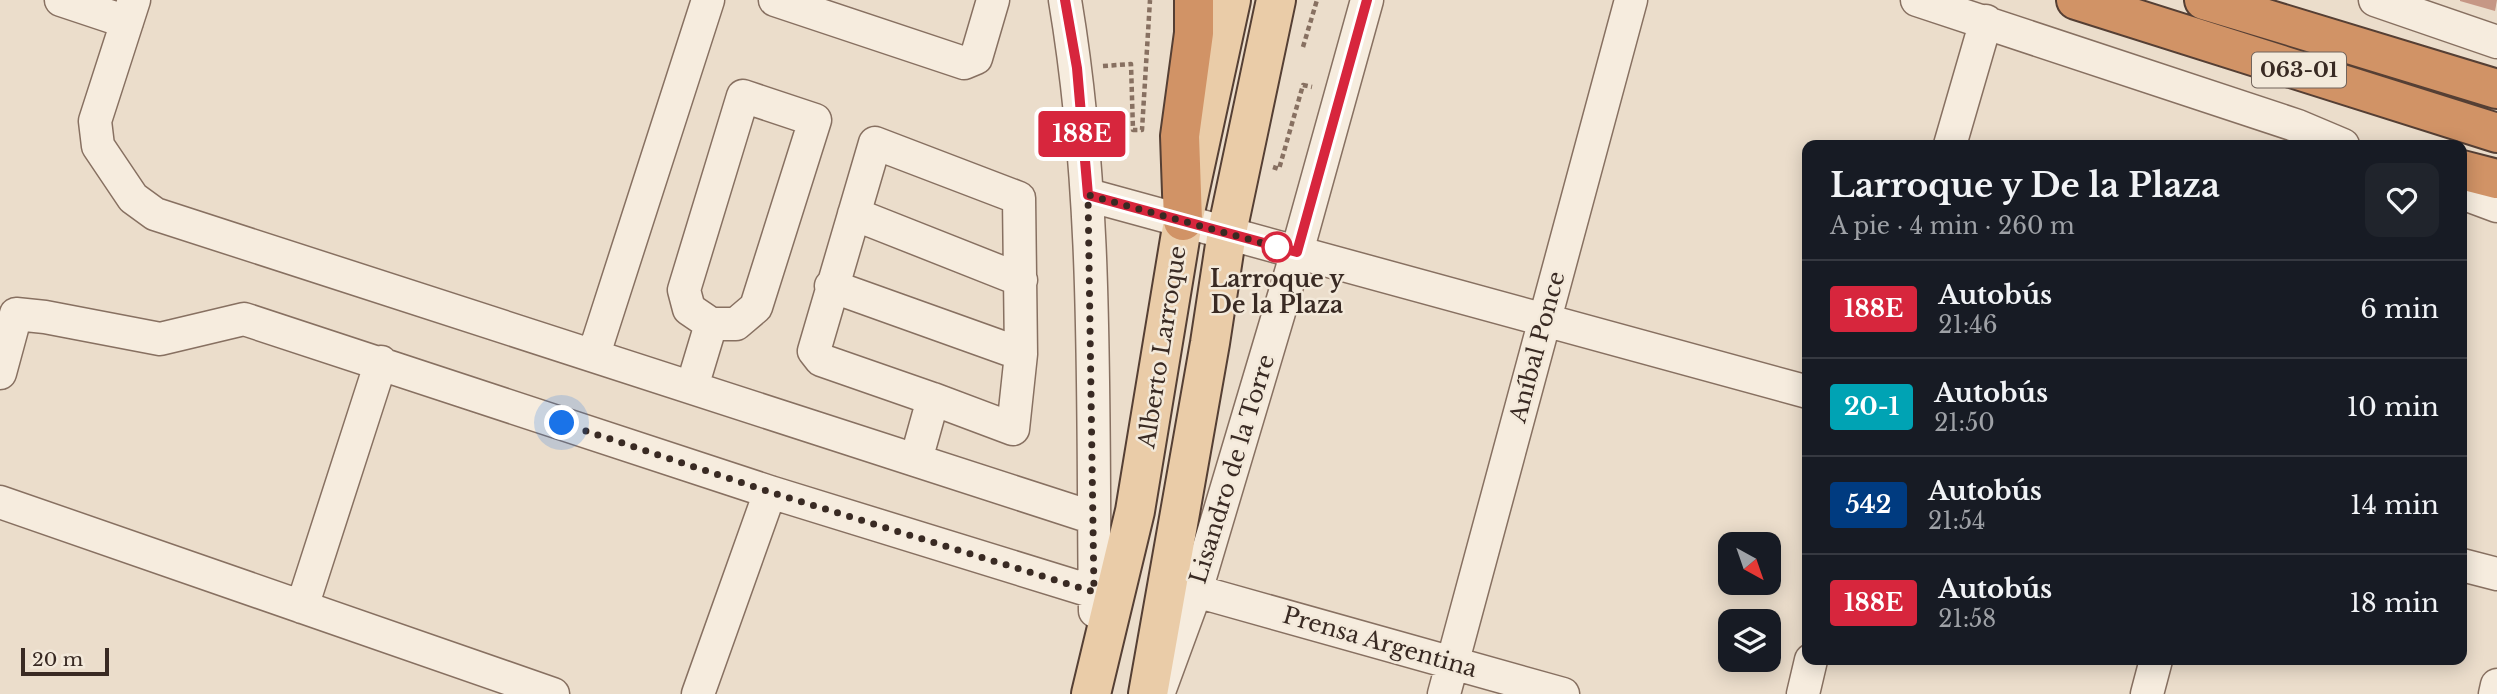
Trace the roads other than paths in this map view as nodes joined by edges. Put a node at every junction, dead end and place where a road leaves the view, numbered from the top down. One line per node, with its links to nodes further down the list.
1 (61, 0): 15 (street)
2 (708, 0): 36 (street)
3 (775, 0): 4 (street)
4 (993, 0)
5 (1065, 0): 25 (street)
6 (1194, 0): 29 (highway)
7 (1231, 0): 29 (main road, Alberto Larroque)
8 (1276, 0): 30 (main road, Alberto Larroque)
9 (1367, 0): 31 (street, Lisandro de la Torre)
10 (1630, 0): 34 (street, Aníbal Ponce)
11 (1917, 0): 16 (street)
12 (2076, 0): 19 (highway, 063-01)
13 (2204, 0): 18 (highway, 063-01)
14 (2375, 0): 17 (street)
15 (131, 11): 36 (street)
16 (1986, 21): 20 (street); 21 (street)
17 (2497, 42)
18 (2497, 89)
19 (2497, 133)
20 (2295, 135): 22 (street)
21 (1951, 140)
22 (2319, 140)
23 (2467, 171): 24 (highway)
24 (2497, 179)
25 (1088, 195): 29 (street); 46 (street)
26 (2467, 195): 27 (street)
27 (2497, 206)
28 (854, 214): 32 (street); 32 (street); 33 (street)
29 (1183, 221): 30 (street); 55 (main road, Alberto Larroque)
30 (1227, 232): 31 (street); 59 (main road, Alberto Larroque)
31 (1297, 252): 34 (street); 49 (street, Lisandro de la Torre)
32 (1021, 280): 37 (street)
33 (831, 286): 37 (street); 42 (street)
34 (1545, 322): 41 (street); 52 (street, Aníbal Ponce)
35 (711, 324): 35 (street); 40 (street)
36 (594, 354): 40 (street)
37 (1021, 354): 42 (street)
38 (381, 362): 39 (street); 44 (street); 51 (street)
39 (0, 373)
40 (692, 387): 43 (street)
41 (1802, 390)
42 (933, 399): 43 (street)
43 (916, 460): 46 (street)
44 (770, 492): 50 (street); 58 (street)
45 (0, 502): 51 (street)
46 (1094, 518): 50 (street)
47 (2467, 566): 48 (street)
48 (2497, 574)
49 (1196, 590): 52 (street, Prensa Argentina); 60 (street, Lisandro de la Torre)
50 (1094, 592): 55 (street)
51 (302, 607): 57 (street)
52 (1452, 663): 61 (street, Aníbal Ponce); 62 (street, Prensa Argentina)
53 (1810, 665): 63 (street)
54 (2155, 665): 64 (street)
55 (1093, 685)
56 (2497, 685): 65 (street)
57 (553, 694)
58 (698, 694)
59 (1148, 694)
60 (1158, 694)
61 (1444, 694)
62 (1563, 694)
63 (1803, 694)
64 (2147, 694)
65 (2495, 694)

